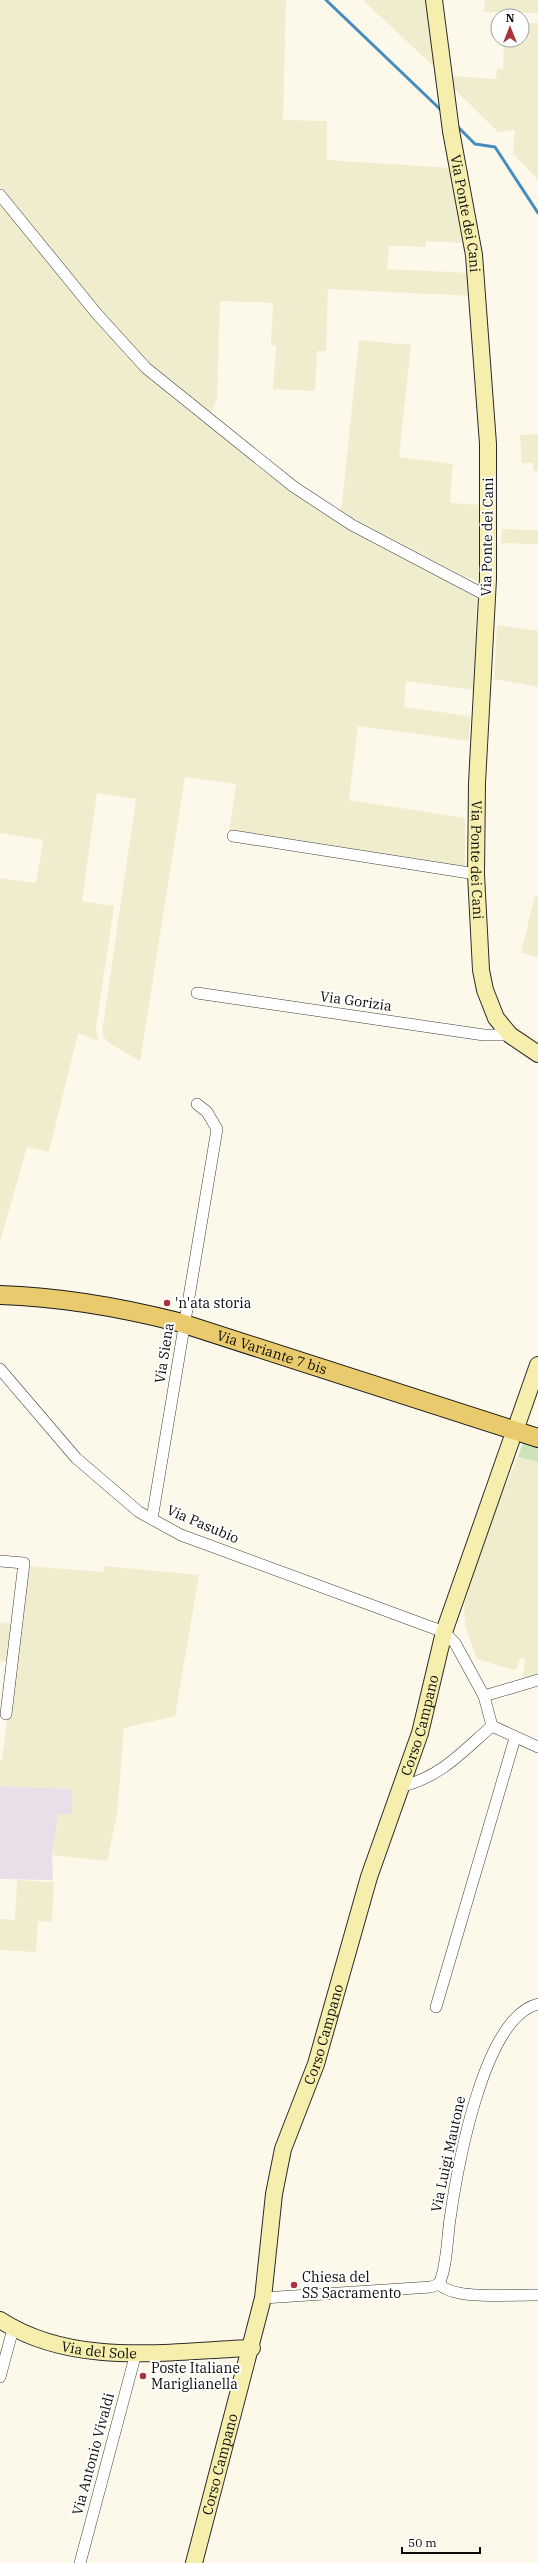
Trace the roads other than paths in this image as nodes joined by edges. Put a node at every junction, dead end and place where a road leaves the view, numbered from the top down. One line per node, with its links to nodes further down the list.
1 (434, 0): 3 (street, Via Ponte dei Cani)
2 (0, 195): 3 (street)
3 (487, 596): 5 (street, Via Ponte dei Cani)
4 (233, 836): 5 (street)
5 (476, 874): 7 (street, Via Ponte dei Cani)
6 (197, 993): 7 (street, Via Gorizia)
7 (510, 1035): 8 (street, Via Ponte dei Cani)
8 (538, 1054)
9 (197, 1104): 11 (street, Via Siena)
10 (0, 1295): 11 (main road, Via Variante 7 bis)
11 (184, 1323): 15 (main road, Via Variante 7 bis); 17 (street, Via Siena)
12 (538, 1365): 14 (street)
13 (0, 1369): 17 (street, Via Pasubio)
14 (518, 1422)
15 (538, 1438)
16 (511, 1441): 19 (street, Corso Campano)
17 (152, 1519): 19 (street, Via Pasubio)
18 (0, 1561): 22 (street)
19 (444, 1632): 21 (street); 26 (street, Corso Campano)
20 (538, 1680): 21 (street)
21 (484, 1696): 23 (street)
22 (6, 1714)
23 (492, 1726): 24 (street); 26 (street)
24 (515, 1738): 25 (street); 28 (street)
25 (538, 1747)
26 (403, 1786): 31 (street, Corso Campano)
27 (538, 2004): 29 (street, Via Luigi Mautone)
28 (436, 2007)
29 (439, 2284): 30 (street); 31 (street)
30 (538, 2295)
31 (263, 2298): 33 (street, Corso Campano)
32 (7, 2324): 34 (street, Via del Sole); 35 (street)
33 (252, 2348): 34 (street, Via del Sole); 37 (street, Corso Campano)
34 (136, 2353): 36 (street, Via Antonio Vivaldi)
35 (0, 2377)
36 (80, 2563)
37 (194, 2563)

